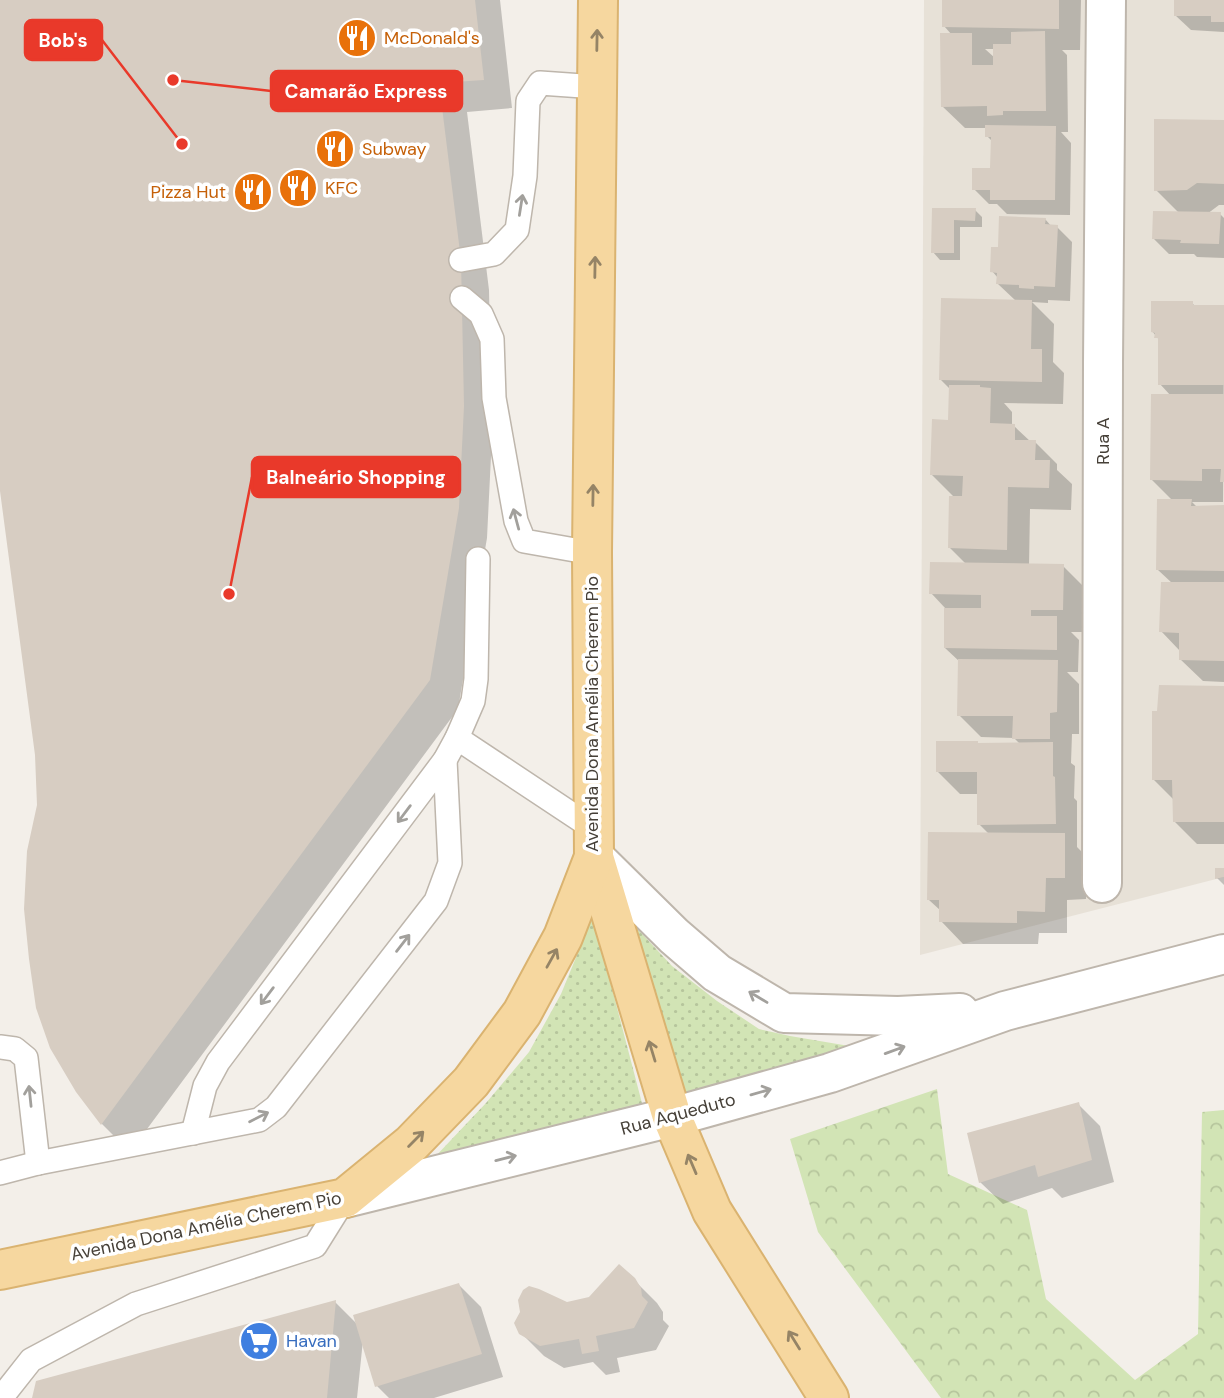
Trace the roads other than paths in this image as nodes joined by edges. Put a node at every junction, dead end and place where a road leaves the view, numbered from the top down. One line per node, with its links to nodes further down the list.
1 (598, 0): 3 (main road, Avenida Dona Amélia Cherem Pio, one-way to 1)
2 (1107, 0): 11 (street, Rua A)
3 (597, 87): 4 (lane, one-way to 3); 6 (main road, Avenida Dona Amélia Cherem Pio, one-way to 3)
4 (461, 260)
5 (462, 298): 6 (lane, one-way to 5)
6 (593, 553): 10 (main road, Avenida Dona Amélia Cherem Pio)
7 (478, 559): 8 (lane)
8 (457, 738): 9 (lane); 10 (lane)
9 (445, 760): 16 (lane, one-way to 16); 16 (lane, one-way to 9)
10 (594, 843): 13 (street, Rua Aqueduto, one-way to 10); 15 (main road, one-way to 10); 19 (main road, Avenida Dona Amélia Cherem Pio, one-way to 10)
11 (1102, 883)
12 (1224, 954): 13 (street, Rua Aqueduto)
13 (1004, 1011): 15 (street, Rua Aqueduto, one-way to 13)
14 (0, 1047): 17 (lane, one-way to 14)
15 (672, 1117): 19 (street, Rua Aqueduto, one-way to 15); 22 (main road, one-way to 15)
16 (193, 1133): 17 (lane)
17 (38, 1163): 18 (lane)
18 (0, 1172)
19 (345, 1198): 20 (main road, Avenida Dona Amélia Cherem Pio); 21 (lane)
20 (0, 1270)
21 (1, 1398)
22 (829, 1398)

